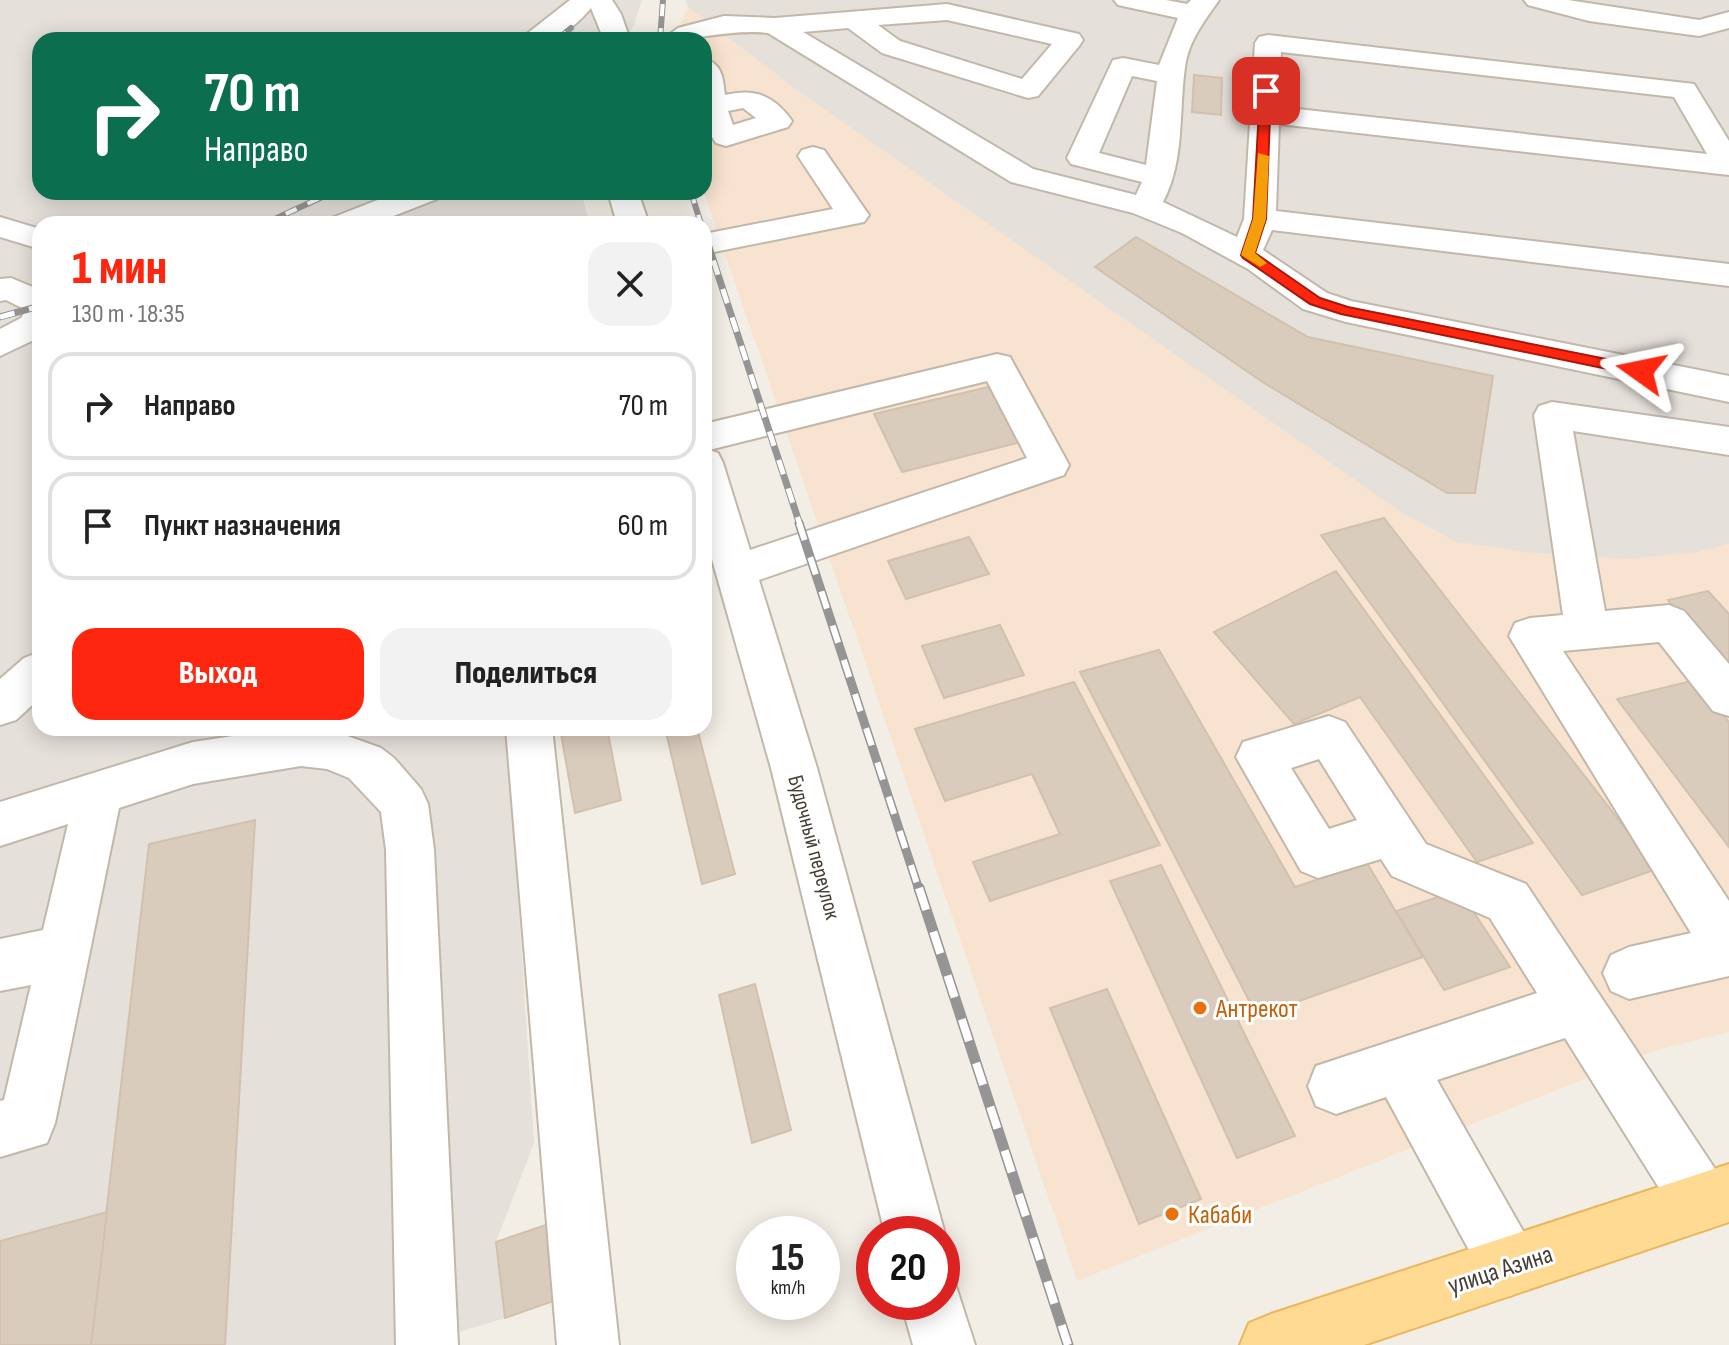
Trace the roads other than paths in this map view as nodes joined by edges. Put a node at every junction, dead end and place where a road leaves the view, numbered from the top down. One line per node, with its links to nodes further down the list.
1 (584, 0): 10 (street)
2 (599, 0): 11 (street)
3 (1127, 0): 6 (street)
4 (1537, 0): 5 (street)
5 (1589, 6): 9 (street)
6 (1199, 7): 13 (street)
7 (758, 16): 8 (street); 12 (street); 21 (street)
8 (851, 18): 8 (street)
9 (1729, 20)
10 (544, 32)
11 (614, 32)
12 (689, 32)
13 (1172, 76): 19 (street); 19 (street)
14 (712, 99): 15 (street)
15 (713, 106)
16 (1265, 114): 18 (street); 18 (street); 23 (street)
17 (813, 156): 26 (street)
18 (1729, 166)
19 (1160, 177): 21 (street)
20 (406, 200): 22 (street)
21 (1144, 206): 27 (street)
22 (365, 216)
23 (1260, 219): 27 (street); 28 (street)
24 (0, 227): 25 (street)
25 (32, 237)
26 (712, 242)
27 (1248, 255): 33 (street)
28 (1729, 275)
29 (0, 290): 30 (street)
30 (32, 311)
31 (32, 323): 32 (street)
32 (0, 344)
33 (1729, 389)
34 (712, 436): 37 (street)
35 (1729, 441): 38 (street)
36 (712, 490): 37 (street, Будочный переулок)
37 (736, 571): 56 (street, Будочный переулок)
38 (1587, 630): 40 (street); 47 (street)
39 (32, 678): 41 (street)
40 (1729, 697)
41 (0, 706)
42 (530, 736): 60 (street)
43 (334, 738): 44 (street); 59 (street)
44 (99, 792): 45 (street); 48 (street)
45 (0, 824)
46 (1391, 833): 51 (street)
47 (1729, 949): 50 (street)
48 (64, 952): 49 (street); 54 (street)
49 (0, 965)
50 (1629, 973)
51 (1577, 1007): 52 (street); 55 (street)
52 (1398, 1065): 53 (street); 57 (street)
53 (1336, 1086)
54 (0, 1129)
55 (1716, 1198): 57 (main road, улица Азина)
56 (910, 1216)
57 (1510, 1266): 62 (main road, улица Азина)
58 (937, 1320): 61 (street)
59 (427, 1345)
60 (588, 1345)
61 (944, 1345)
62 (1271, 1345)

